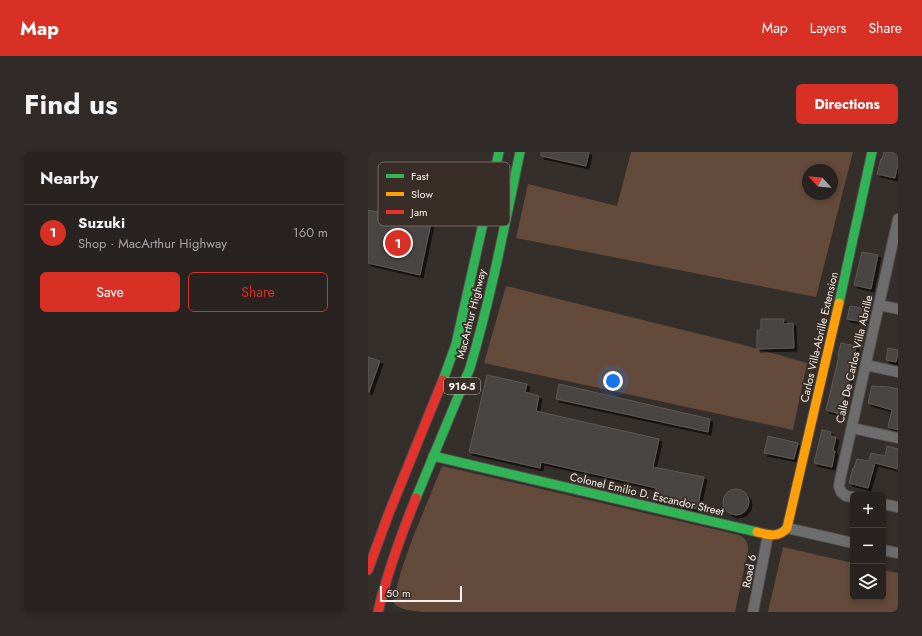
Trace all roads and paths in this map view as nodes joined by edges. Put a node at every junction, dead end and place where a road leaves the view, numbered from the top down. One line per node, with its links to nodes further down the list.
1 (499, 152): 4 (main road, MacArthur Highway / 916-5)
2 (520, 152): 5 (main road, MacArthur Highway / 916-5)
3 (872, 152): 20 (main road, Carlos Villa-Abrille Extension)
4 (497, 162)
5 (510, 200)
6 (898, 219): 9 (street, Calle De Carlos Villa Abrille)
7 (482, 226): 25 (main road, MacArthur Highway / 916-5)
8 (505, 226): 16 (main road, MacArthur Highway / 916-5)
9 (895, 243): 10 (street, Calle De Carlos Villa Abrille)
10 (879, 305): 11 (street); 12 (street, Calle De Carlos Villa Abrille)
11 (898, 309)
12 (866, 365): 13 (street); 14 (street, Calle De Carlos Villa Abrille)
13 (898, 372)
14 (852, 428): 15 (street); 17 (street, Calle De Carlos Villa Abrille)
15 (898, 438)
16 (433, 456): 21 (main road, Colonel Emilio D. Escandor Street); 26 (main road, MacArthur Highway / 916-5)
17 (850, 497)
18 (886, 505): 19 (street)
19 (898, 507)
20 (787, 528): 21 (main road); 22 (street)
21 (768, 535): 27 (street, Road 6)
22 (850, 542)
23 (886, 551): 24 (street)
24 (898, 553)
25 (368, 570)
26 (378, 612)
27 (753, 612)

